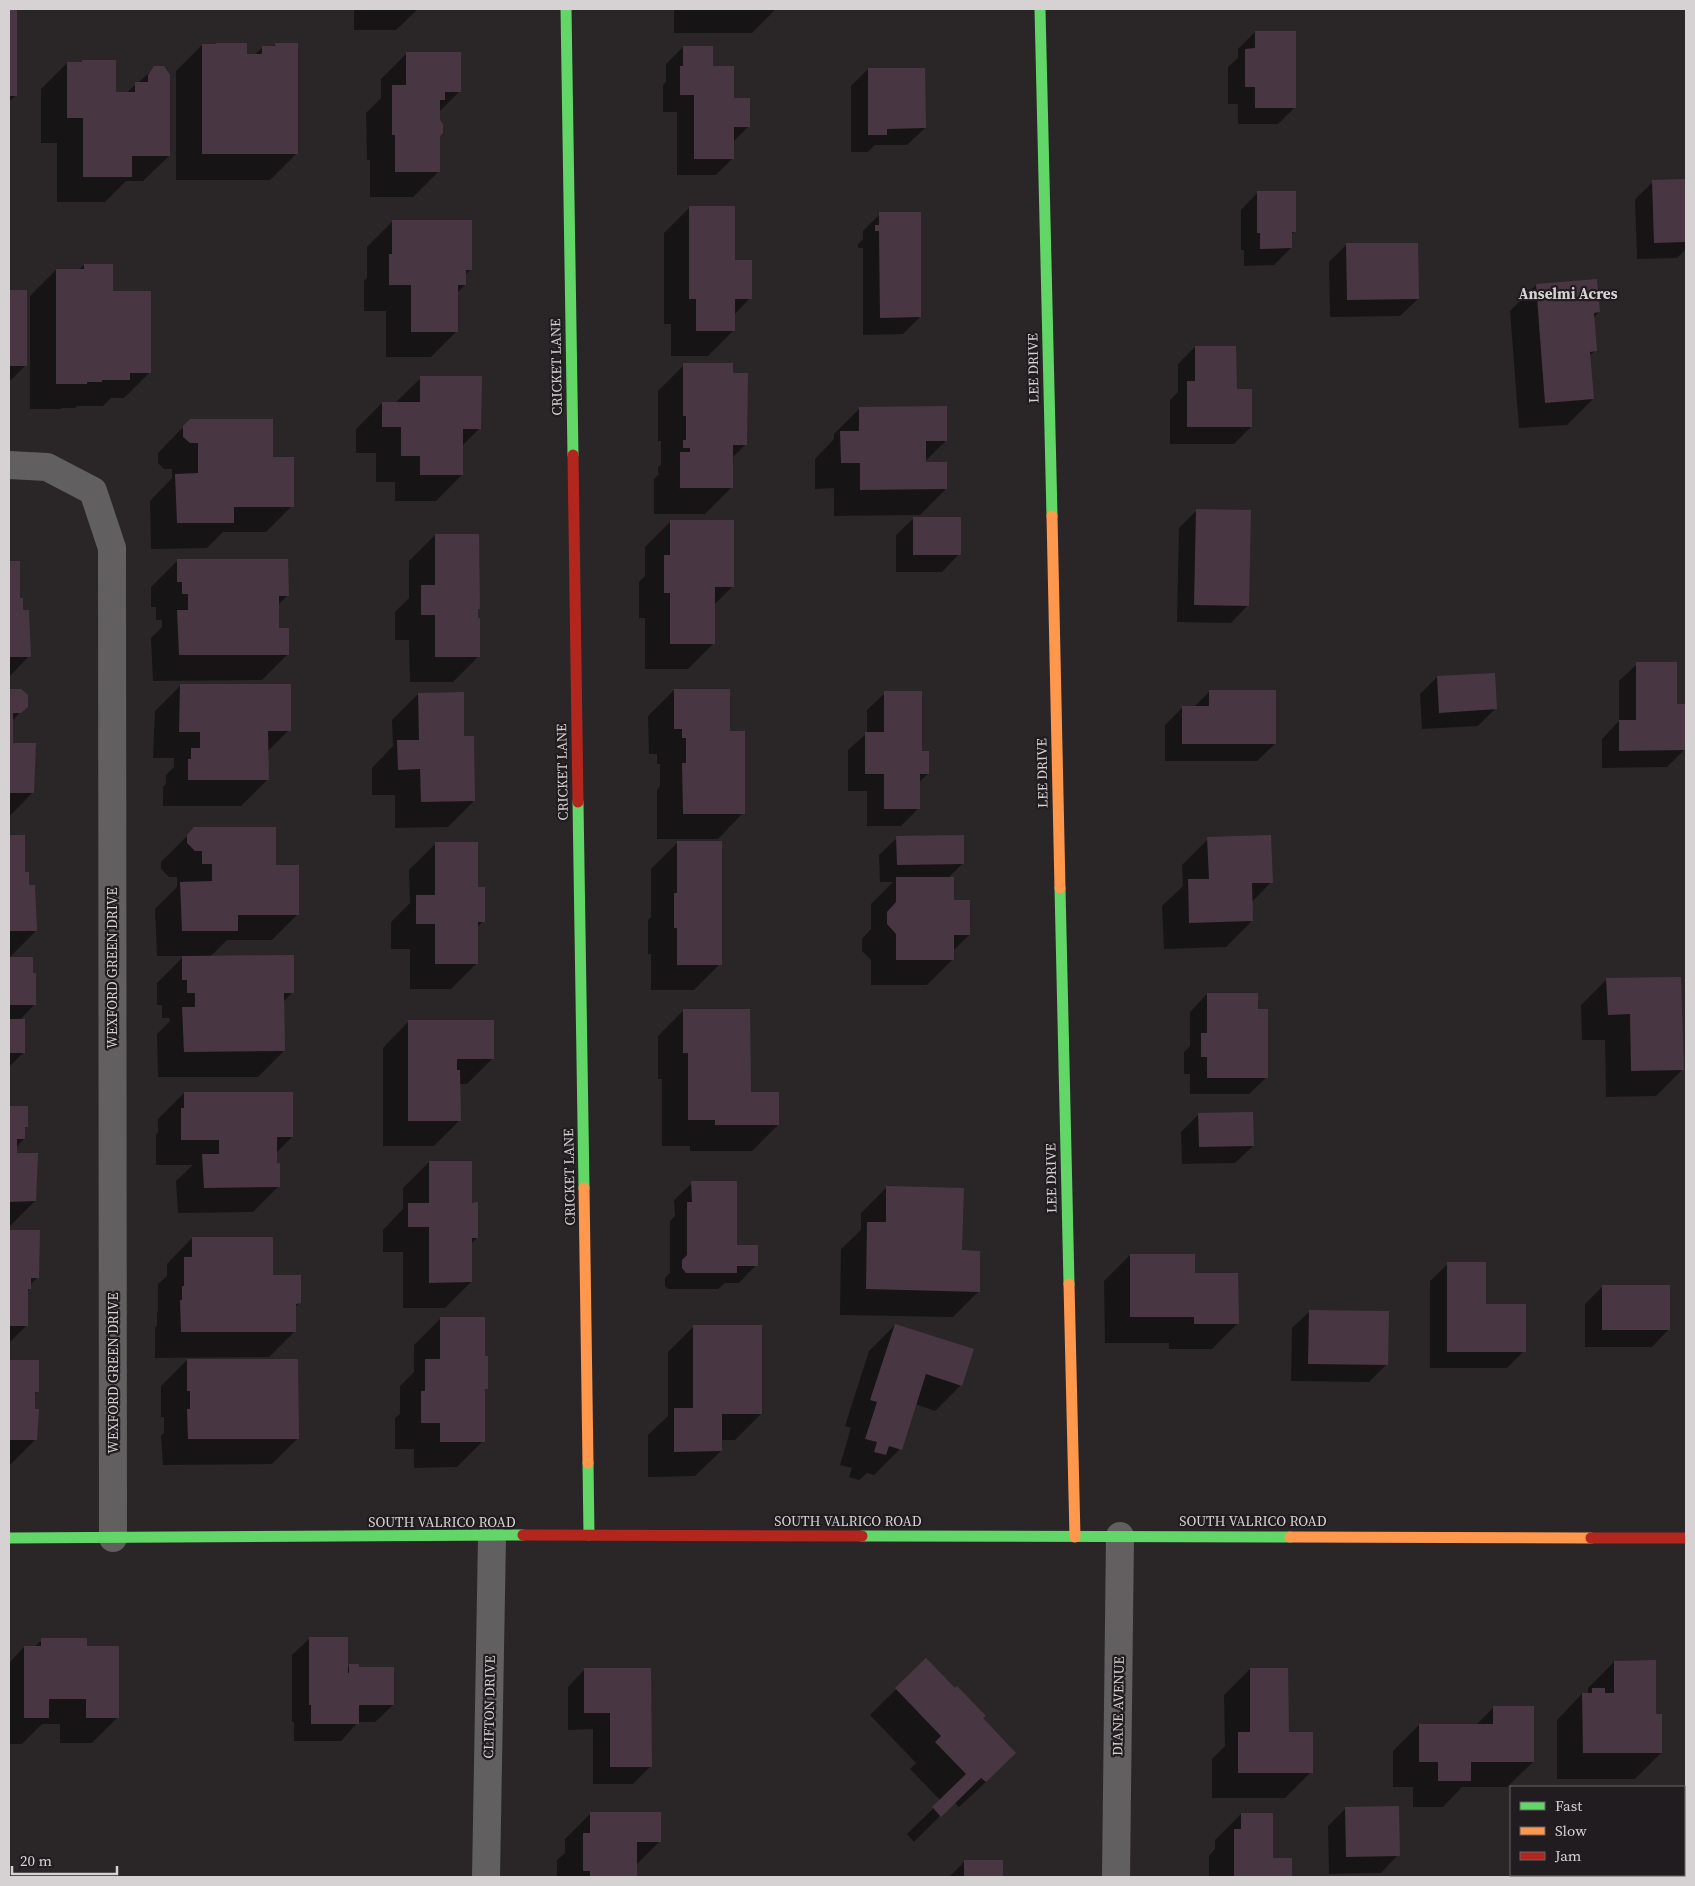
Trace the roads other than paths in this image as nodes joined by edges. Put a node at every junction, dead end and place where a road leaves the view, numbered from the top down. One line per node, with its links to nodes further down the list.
1 (566, 9): 4 (street, CRICKET LANE)
2 (1040, 9): 7 (street, LEE DRIVE)
3 (9, 465): 9 (street, WEXFORD GREEN DRIVE)
4 (589, 1535): 6 (street, SOUTH VALRICO ROAD); 7 (street, SOUTH VALRICO ROAD)
5 (1120, 1536): 7 (street, SOUTH VALRICO ROAD); 10 (street, SOUTH VALRICO ROAD); 12 (street, DIANE AVENUE)
6 (492, 1537): 9 (street, SOUTH VALRICO ROAD); 11 (street, CLIFTON DRIVE)
7 (1075, 1537)
8 (9, 1538): 9 (street, SOUTH VALRICO ROAD)
9 (113, 1538)
10 (1686, 1538)
11 (486, 1877)
12 (1116, 1877)

